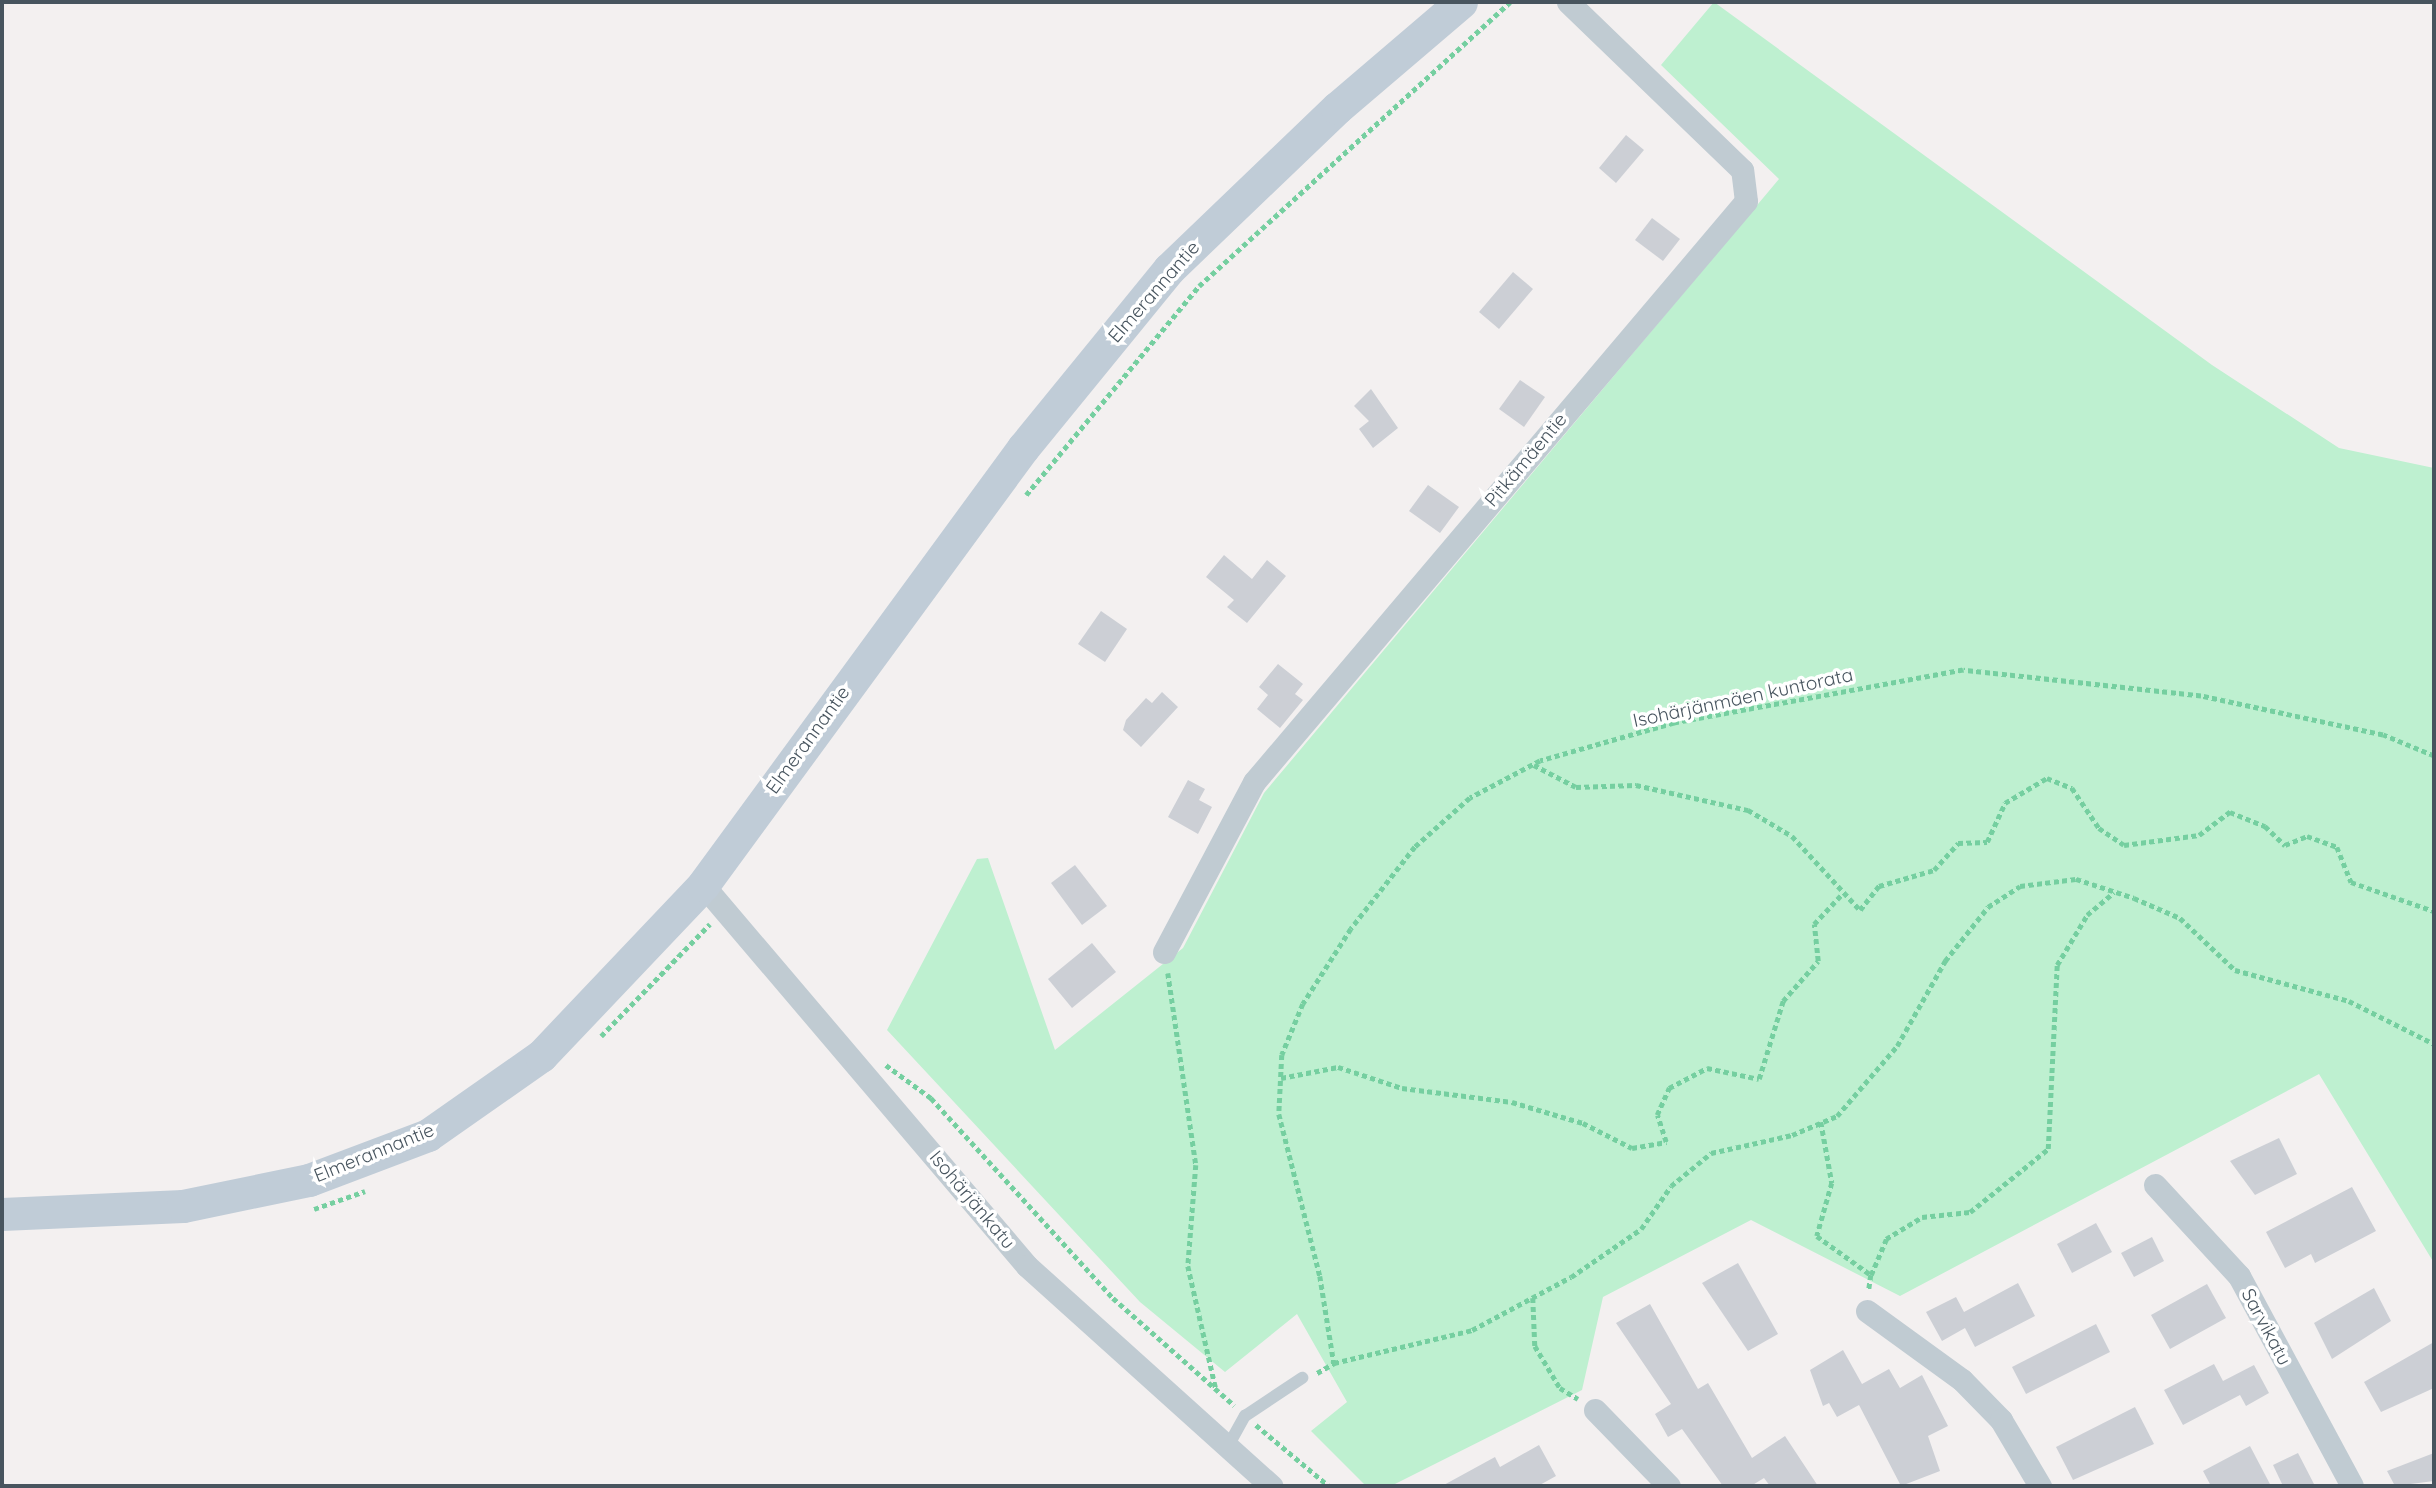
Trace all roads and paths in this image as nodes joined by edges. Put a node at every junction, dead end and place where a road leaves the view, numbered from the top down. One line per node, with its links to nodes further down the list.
1 (1461, 2): 5 (street, Elmerannantie)
2 (1568, 2): 9 (street, Pitkämäentie)
3 (2434, 756): 4 (path, Isohärjänmäen kuntorata)
4 (1534, 765): 7 (path); 12 (path, Isohärjänmäen kuntorata)
5 (703, 885): 15 (street, Elmerannantie); 23 (street, Isohärjänkatu)
6 (2115, 892): 10 (path, Isohärjänmäen kuntorata); 13 (path, Isohärjänmäen kuntorata); 16 (path)
7 (1842, 894): 8 (path); 12 (path)
8 (2434, 911)
9 (1164, 952): 20 (path)
10 (2434, 1044)
11 (883, 1062): 20 (path)
12 (1281, 1078): 17 (path, Isohärjänmäen kuntorata)
13 (1821, 1122): 16 (path); 17 (path, Isohärjänmäen kuntorata)
14 (2155, 1185): 28 (street, Sarvikatu)
15 (2, 1214)
16 (1871, 1275): 18 (path)
17 (1533, 1298): 21 (path)
18 (1867, 1311): 27 (street)
19 (1302, 1378): 22 (lane)
20 (1217, 1390): 22 (path)
21 (1595, 1410): 26 (street)
22 (1245, 1416): 23 (lane); 25 (path)
23 (1227, 1448): 24 (street, Isohärjänkatu)
24 (1271, 1486)
25 (1329, 1486)
26 (1669, 1486)
27 (2040, 1486)
28 (2352, 1486)

